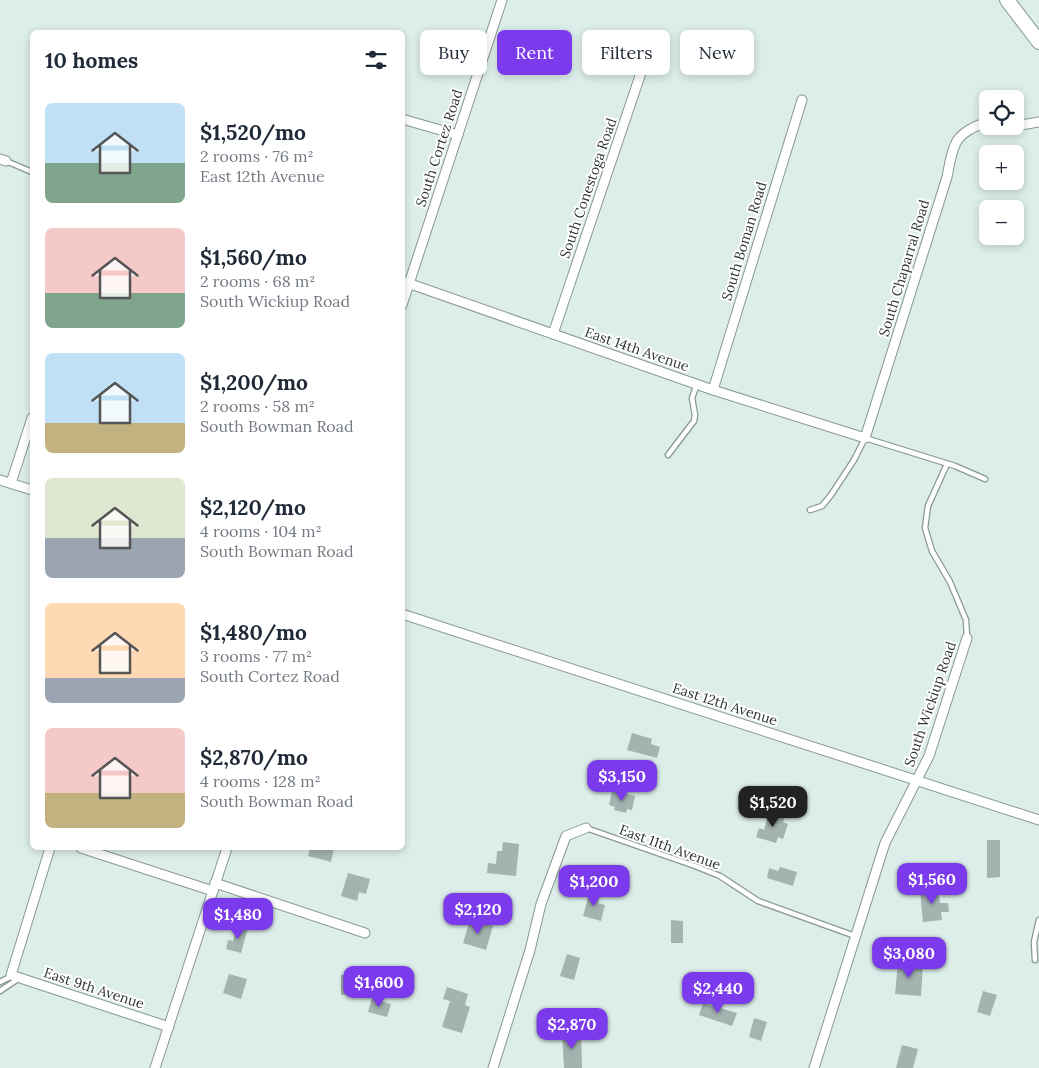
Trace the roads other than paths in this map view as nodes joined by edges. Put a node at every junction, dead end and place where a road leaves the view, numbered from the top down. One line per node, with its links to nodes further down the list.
1 (502, 0): 10 (street, South Cortez Road)
2 (1007, 0): 3 (main road)
3 (1039, 42)
4 (640, 75): 14 (street, South Conestoga Road)
5 (802, 100): 16 (street, South Boman Road)
6 (405, 120): 10 (street)
7 (1039, 122): 8 (street)
8 (1024, 124)
9 (979, 125): 18 (street, South Chaparral Road)
10 (458, 135): 13 (street, South Cortez Road)
11 (3, 160): 12 (lane)
12 (30, 171)
13 (406, 282): 14 (street, East 14th Avenue)
14 (553, 334): 15 (street, East 14th Avenue)
15 (697, 384): 16 (street, East 14th Avenue); 19 (lane)
16 (713, 390): 18 (street, East 14th Avenue)
17 (30, 424): 23 (street)
18 (865, 438): 20 (lane); 25 (lane)
19 (668, 455)
20 (948, 464): 21 (lane); 27 (lane, South Wickiup Road)
21 (985, 479)
22 (0, 480): 23 (street)
23 (11, 483): 24 (street)
24 (30, 489)
25 (810, 510)
26 (405, 615): 28 (street, East 12th Avenue)
27 (967, 638): 28 (street, South Wickiup Road)
28 (917, 780): 29 (street, East 12th Avenue); 37 (street, South Wickiup Road)
29 (1039, 820)
30 (586, 828): 37 (lane, East 11th Avenue); 44 (street)
31 (49, 850): 39 (street)
32 (88, 850): 34 (street)
33 (226, 850): 34 (street)
34 (214, 887): 36 (street); 42 (street)
35 (1039, 920): 38 (lane)
36 (365, 932)
37 (855, 936): 45 (street, South Wickiup Road)
38 (1035, 960)
39 (14, 976): 40 (lane); 41 (lane); 42 (street, East 9th Avenue)
40 (0, 982)
41 (0, 991)
42 (169, 1027): 43 (street)
43 (155, 1068)
44 (493, 1068)
45 (814, 1068)

